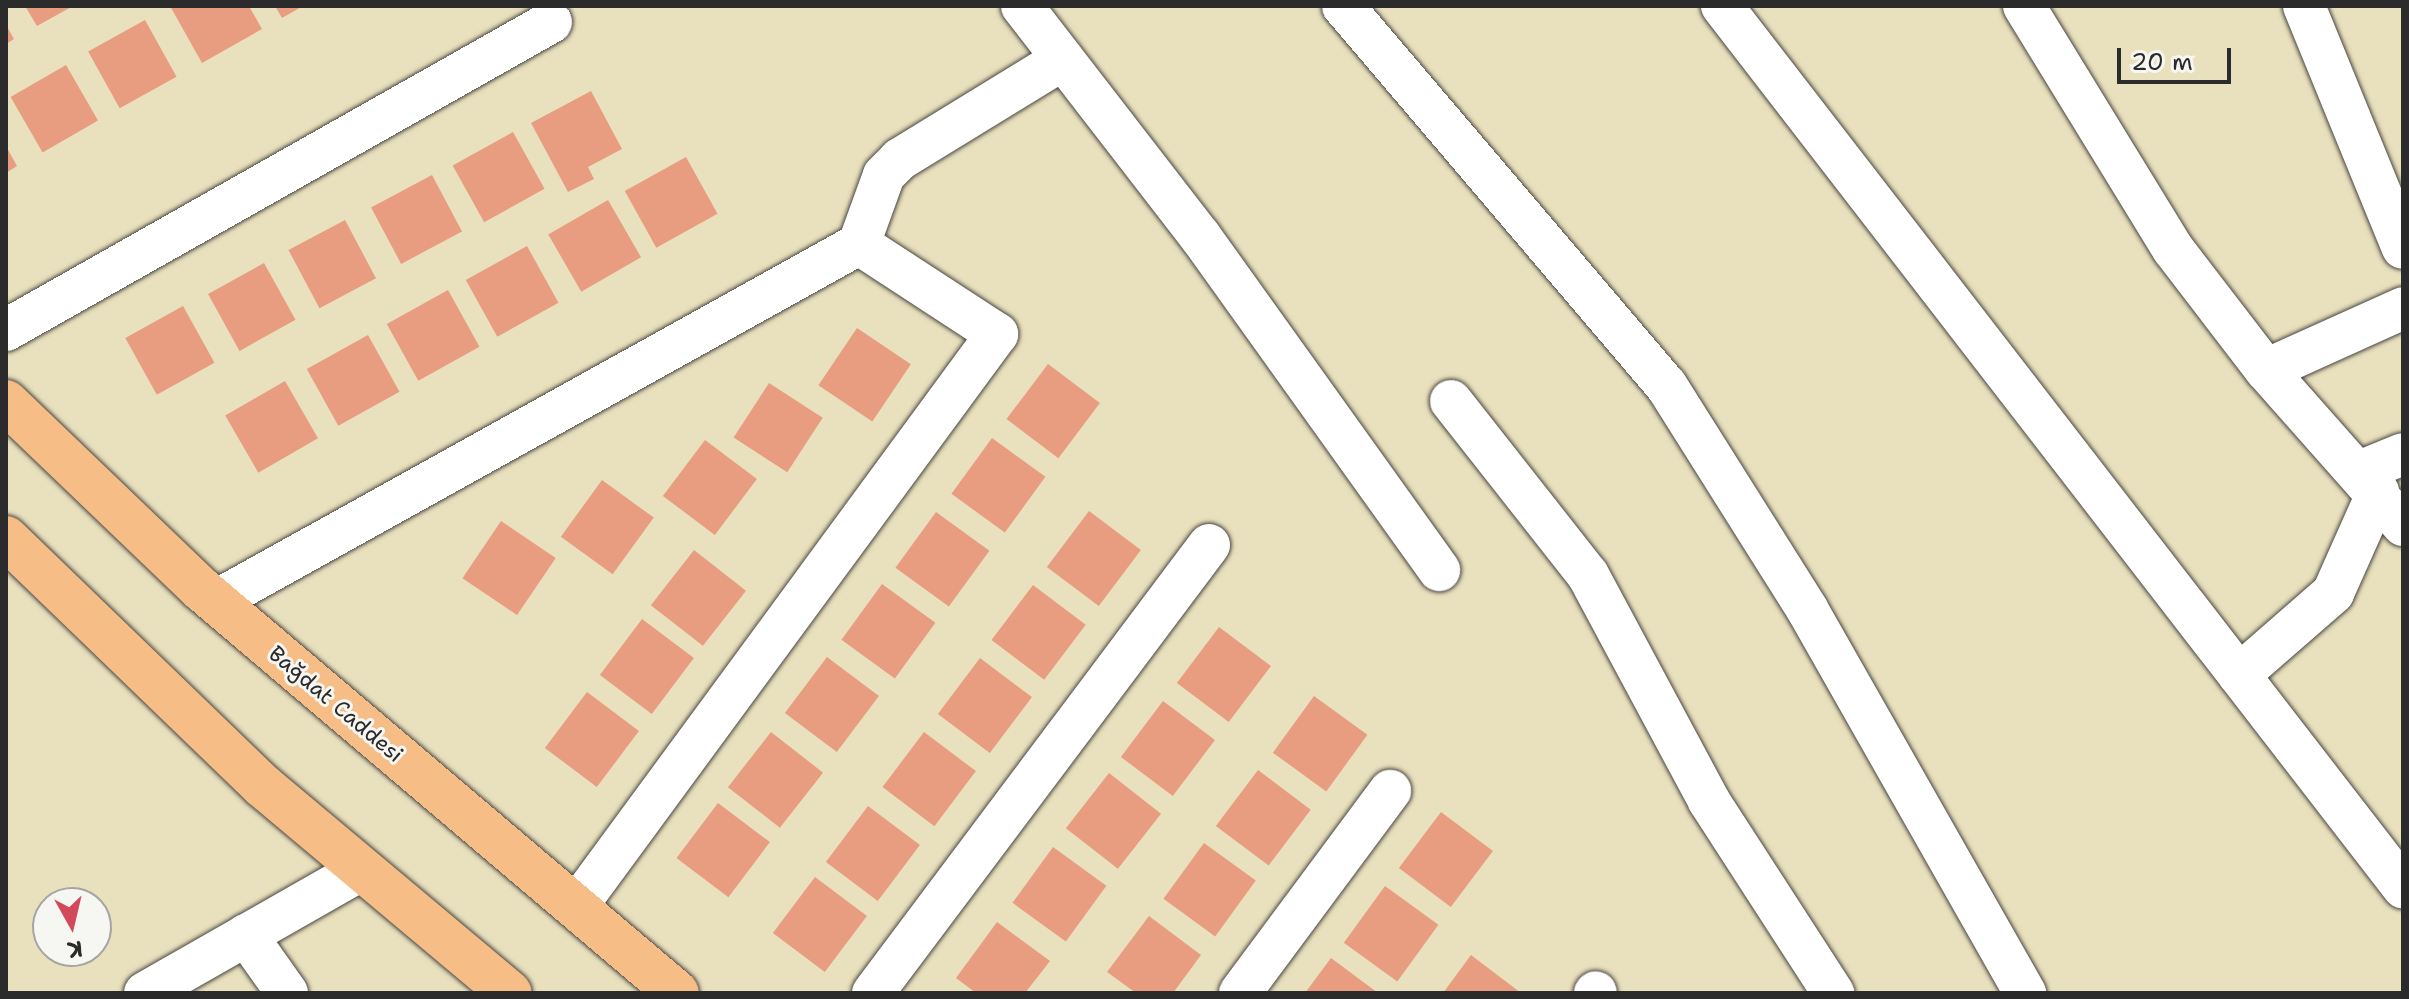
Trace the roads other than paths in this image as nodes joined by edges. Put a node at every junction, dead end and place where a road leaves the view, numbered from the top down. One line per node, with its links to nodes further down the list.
1 (1022, 6): 7 (street)
2 (1343, 6): 35 (street)
3 (1722, 6): 22 (street)
4 (2024, 6): 12 (street)
5 (2304, 6): 9 (street)
6 (551, 22): 11 (street)
7 (1063, 59): 8 (street); 20 (street)
8 (859, 244): 21 (street); 26 (street)
9 (2403, 248)
10 (2403, 308): 12 (street)
11 (6, 330)
12 (2266, 370): 16 (street)
13 (1451, 401): 34 (street)
14 (6, 402): 21 (main road, Bağdat Caddesi)
15 (2403, 454): 16 (street)
16 (2370, 481): 17 (street); 22 (street)
17 (2403, 525)
18 (6, 538): 24 (main road)
19 (1209, 545): 32 (street)
20 (1439, 570)
21 (216, 601): 26 (main road, Bağdat Caddesi)
22 (2239, 675): 25 (street)
23 (1390, 791): 33 (street)
24 (362, 869): 27 (street); 30 (main road)
25 (2403, 887)
26 (576, 907): 31 (main road, Bağdat Caddesi)
27 (246, 935): 28 (street); 29 (street)
28 (145, 993)
29 (287, 993)
30 (510, 993)
31 (677, 993)
32 (873, 993)
33 (1240, 993)
34 (1833, 993)
35 (2025, 993)

